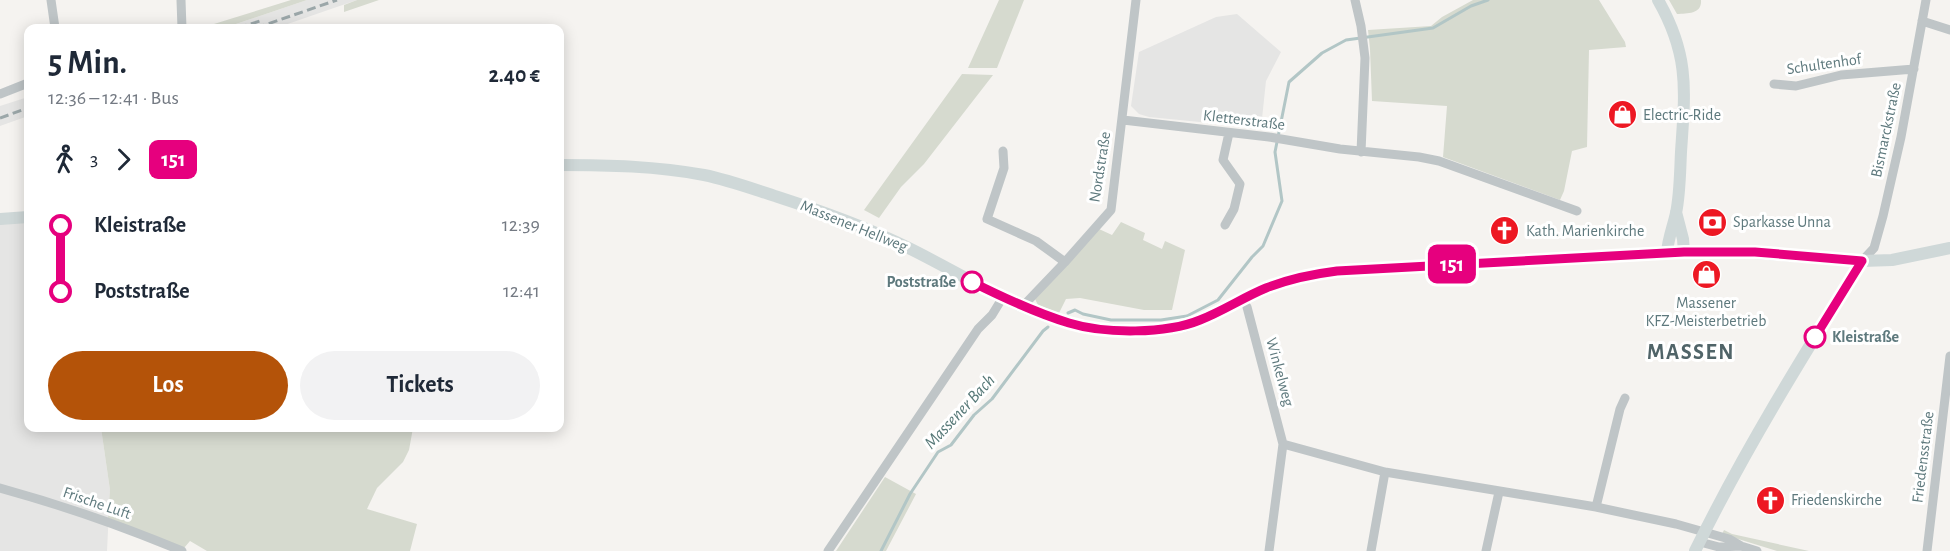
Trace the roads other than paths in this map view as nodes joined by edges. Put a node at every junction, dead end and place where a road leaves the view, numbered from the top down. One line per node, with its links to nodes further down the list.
1 (51, 0): 8 (street)
2 (181, 0): 9 (street)
3 (1136, 0): 15 (street, Nordstraße)
4 (1355, 0): 18 (street)
5 (1658, 0): 21 (main road)
6 (1926, 0): 7 (street, Bismarckstraße)
7 (1922, 21): 10 (street); 11 (street, Bismarckstraße)
8 (55, 24)
9 (182, 24)
10 (1950, 30)
11 (1914, 69): 12 (street, Schultenhof); 28 (street, Bismarckstraße)
12 (1774, 84)
13 (24, 85): 14 (street)
14 (0, 94)
15 (1123, 120): 16 (street, Kletterstraße); 29 (street, Nordstraße)
16 (1229, 134): 18 (street, Kletterstraße); 24 (street)
17 (1003, 151): 29 (street)
18 (1361, 152): 20 (street, Kletterstraße)
19 (564, 165): 30 (main road, Massener Hellweg)
20 (1577, 211)
21 (1676, 212): 26 (main road); 27 (main road)
22 (24, 217): 23 (main road)
23 (0, 219)
24 (1225, 225)
25 (1950, 248): 28 (main road, Massener Hellweg)
26 (1684, 252): 27 (main road, Massener Hellweg); 28 (main road, Massener Hellweg)
27 (1667, 253): 31 (main road, Massener Hellweg)
28 (1862, 261): 41 (main road)
29 (1065, 262): 31 (street, Nordstraße)
30 (1003, 297): 31 (main road, Massener Hellweg); 43 (street)
31 (1023, 306)
32 (1247, 307): 36 (street, Winkelweg)
33 (1950, 356): 34 (street, Friedensstraße)
34 (1949, 367): 48 (street, Friedensstraße)
35 (1625, 398): 40 (street)
36 (1283, 444): 37 (street); 44 (street, Winkelweg)
37 (1385, 472): 39 (street); 45 (street)
38 (0, 489): 42 (street, Frische Luft)
39 (1499, 492): 40 (street); 46 (street)
40 (1596, 507): 41 (street)
41 (1700, 542): 47 (street)
42 (182, 551)
43 (828, 551)
44 (1269, 551)
45 (1371, 551)
46 (1486, 551)
47 (1756, 551)
48 (1927, 551)

